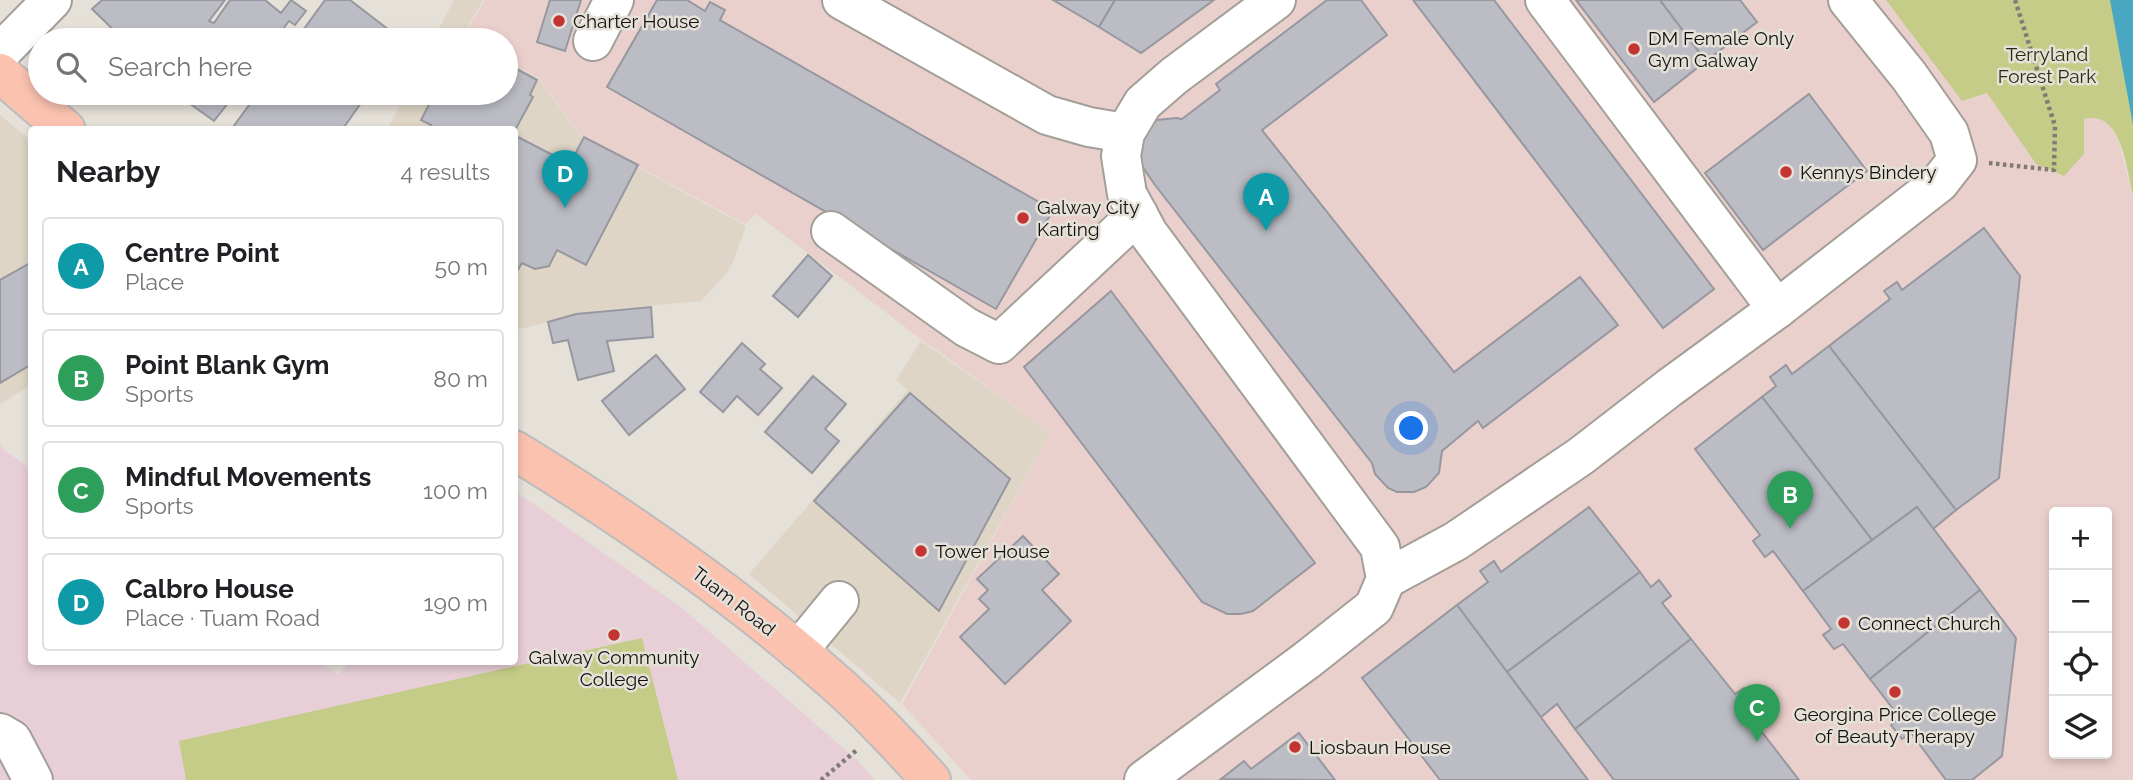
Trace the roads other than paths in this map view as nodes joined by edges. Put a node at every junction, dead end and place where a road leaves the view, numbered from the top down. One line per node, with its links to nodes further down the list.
1 (51, 0): 8 (street)
2 (614, 0): 7 (street)
3 (842, 0): 13 (street)
4 (1276, 0): 13 (street)
5 (1545, 0): 16 (street)
6 (1848, 0): 16 (street)
7 (593, 41)
8 (0, 53)
9 (0, 73): 10 (main road)
10 (28, 97)
11 (37, 105): 12 (main road)
12 (61, 126)
13 (1125, 133): 14 (street)
14 (1138, 214): 15 (street); 18 (street)
15 (831, 231)
16 (1777, 309): 18 (street)
17 (518, 453): 20 (main road, Tuam Road)
18 (1385, 579): 24 (street)
19 (839, 601): 20 (street)
20 (798, 651): 23 (main road, Tuam Road)
21 (0, 733): 22 (street)
22 (33, 780)
23 (931, 780)
24 (1143, 780)

